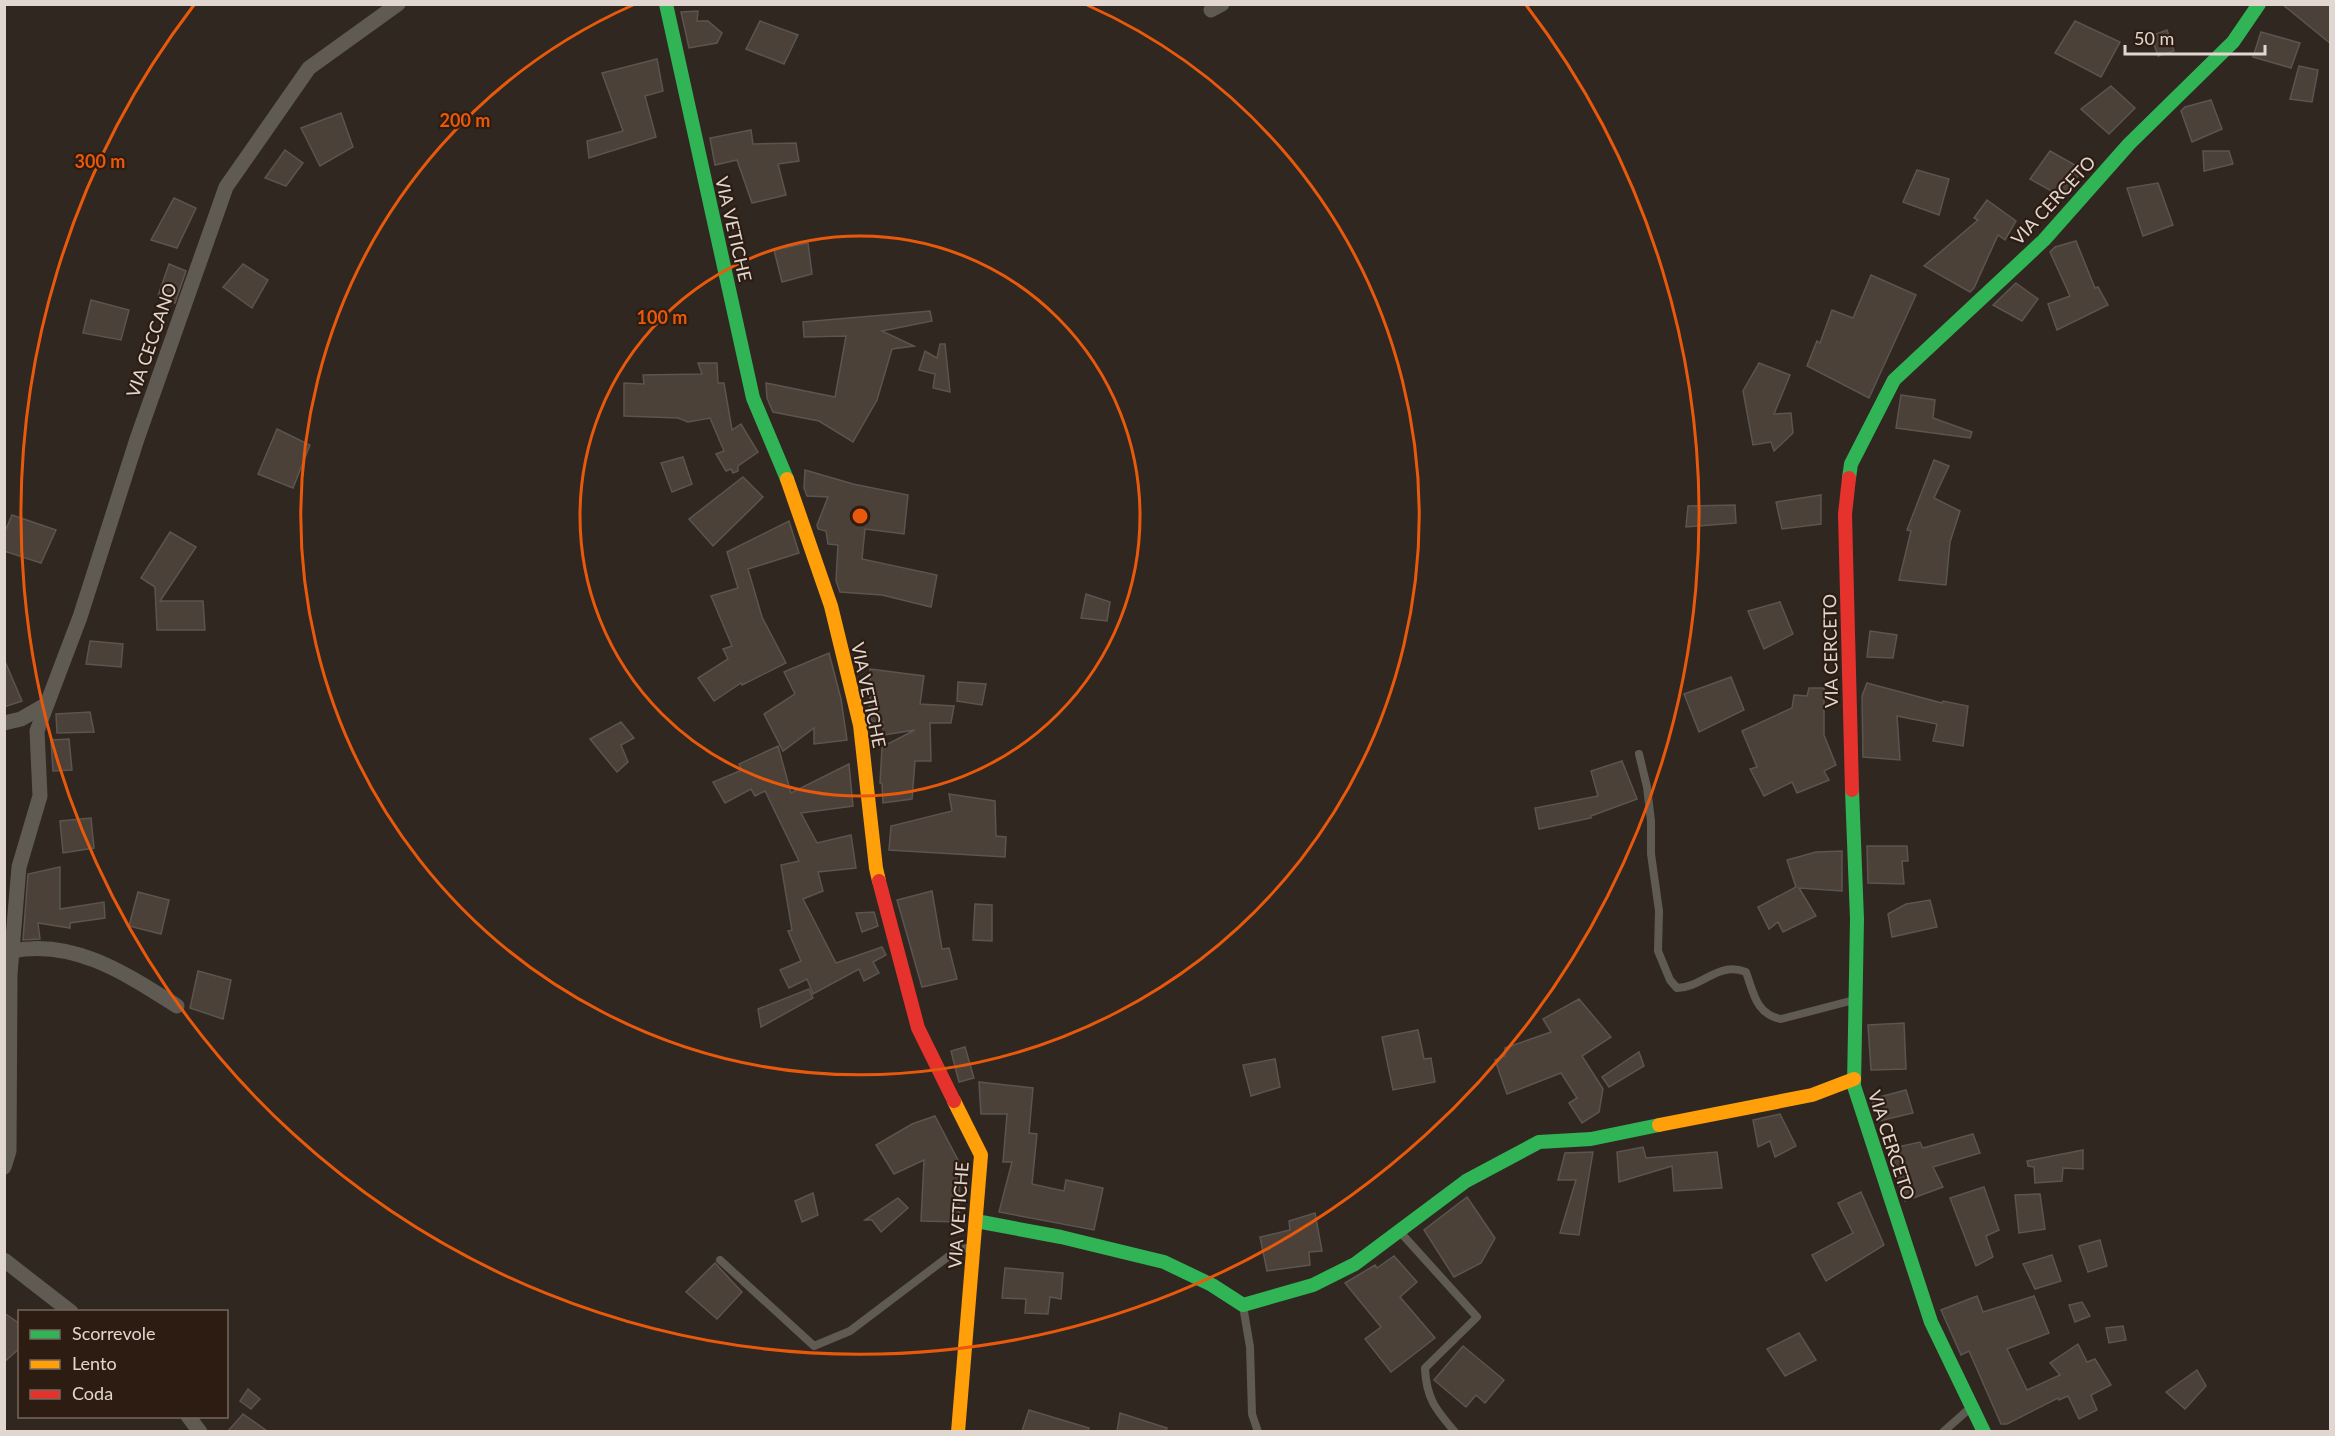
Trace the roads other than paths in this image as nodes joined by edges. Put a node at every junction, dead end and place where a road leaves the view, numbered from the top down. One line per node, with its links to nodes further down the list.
1 (398, 4): 4 (street, VIA CECCANO)
2 (666, 4): 12 (street, VIA VETICHE)
3 (2259, 4): 8 (street, VIA CERCETO)
4 (47, 704): 5 (street); 7 (street, VIA CECCANO)
5 (4, 723)
6 (1639, 754): 8 (lane)
7 (12, 951): 9 (street); 11 (street, VIA CECCANO)
8 (1855, 1000): 10 (street, VIA CERCETO)
9 (177, 1006)
10 (1854, 1079): 13 (street); 19 (street, VIA CERCETO)
11 (4, 1167)
12 (976, 1221): 14 (street, VIA VETICHE); 17 (street)
13 (1400, 1232): 17 (street); 22 (lane)
14 (974, 1247): 16 (lane); 20 (street, VIA VETICHE)
15 (4, 1260): 18 (street)
16 (720, 1260)
17 (1243, 1305): 21 (lane)
18 (70, 1310)
19 (1971, 1408): 23 (lane); 24 (street, VIA CERCETO)
20 (958, 1431)
21 (1258, 1431)
22 (1455, 1431)
23 (1943, 1431)
24 (1984, 1431)

